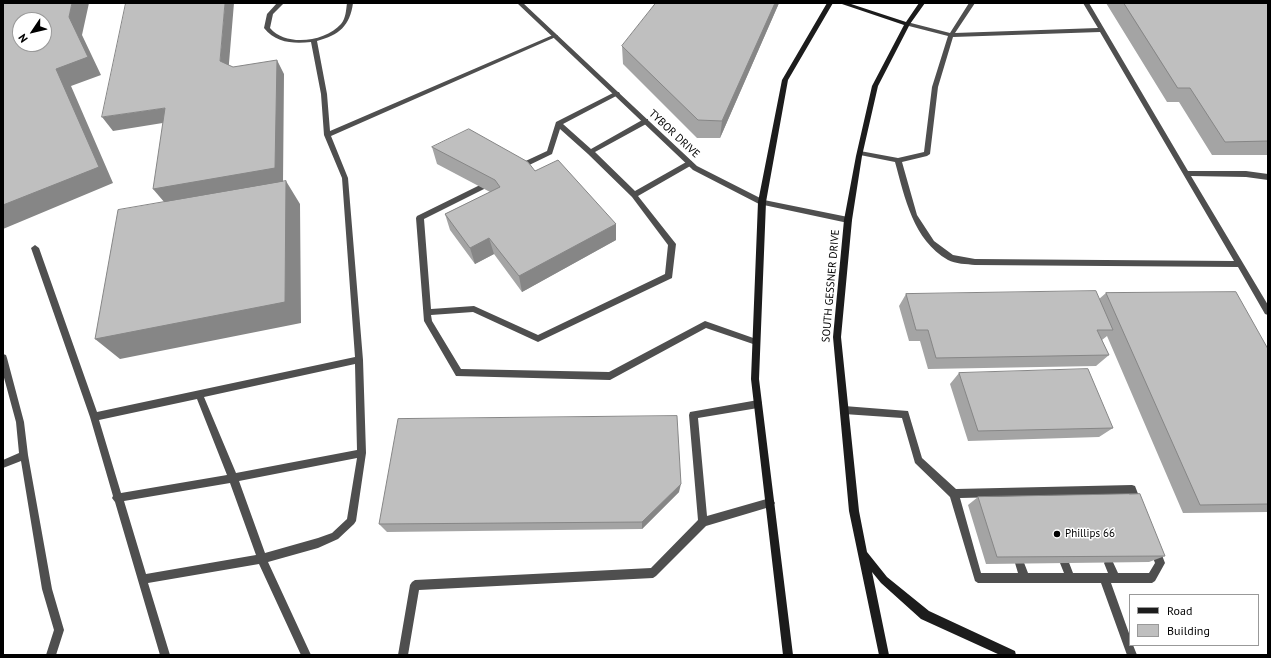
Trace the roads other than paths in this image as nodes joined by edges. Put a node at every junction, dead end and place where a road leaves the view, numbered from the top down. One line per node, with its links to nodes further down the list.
1 (280, 3): 13 (street)
2 (350, 3): 13 (street)
3 (520, 3): 12 (street, TYBOR DRIVE)
4 (830, 3): 27 (main road)
5 (842, 3): 9 (main road)
6 (922, 3): 9 (main road, SOUTH GESSNER DRIVE)
7 (972, 3): 11 (street)
8 (1086, 3): 10 (street)
9 (907, 24): 11 (street); 19 (main road, SOUTH GESSNER DRIVE)
10 (1102, 30): 11 (street); 23 (street)
11 (951, 35): 20 (street)
12 (555, 36): 14 (street, TYBOR DRIVE); 17 (street)
13 (314, 40): 17 (street)
14 (617, 94): 15 (street, TYBOR DRIVE); 16 (street)
15 (646, 121): 18 (street); 21 (street, TYBOR DRIVE)
16 (558, 124): 18 (street); 22 (street)
17 (327, 135): 35 (street)
18 (590, 152): 26 (street)
19 (860, 153): 20 (street); 28 (main road, SOUTH GESSNER DRIVE)
20 (898, 160): 30 (street)
21 (690, 163): 26 (street); 27 (street, TYBOR DRIVE)
22 (515, 170)
23 (1186, 173): 24 (street); 30 (street)
24 (1268, 177)
25 (482, 187): 31 (street)
26 (634, 195): 31 (street)
27 (762, 202): 28 (street, TYBOR DRIVE); 33 (main road)
28 (848, 220): 38 (main road, SOUTH GESSNER DRIVE)
29 (35, 248): 39 (street)
30 (1240, 264): 32 (street)
31 (428, 312): 33 (street)
32 (1268, 312)
33 (756, 342): 37 (main road)
34 (3, 358): 41 (street)
35 (359, 360): 36 (street); 40 (street)
36 (199, 394): 39 (street); 43 (street)
37 (758, 404): 50 (main road); 53 (street)
38 (844, 410): 47 (street); 54 (main road, SOUTH GESSNER DRIVE)
39 (94, 417): 48 (street)
40 (362, 453): 43 (street); 55 (street)
41 (24, 455): 42 (street); 64 (street)
42 (3, 464)
43 (233, 478): 48 (street); 55 (street)
44 (1083, 490): 45 (street); 49 (street); 61 (street)
45 (1040, 491): 46 (street); 51 (street)
46 (998, 492): 47 (street); 52 (street)
47 (954, 494): 59 (street)
48 (117, 498): 62 (street)
49 (1088, 502)
50 (770, 503): 53 (street); 68 (main road)
51 (1044, 503)
52 (1002, 504)
53 (703, 522): 67 (street)
54 (863, 554): 69 (main road, SOUTH GESSNER DRIVE); 70 (main road)
55 (262, 559): 62 (street); 66 (street)
56 (1020, 563): 59 (street)
57 (1065, 563): 60 (street)
58 (1110, 563): 61 (street)
59 (1024, 578): 60 (street)
60 (1070, 578): 61 (street)
61 (1110, 578): 63 (street)
62 (142, 579): 65 (street)
63 (1129, 644)
64 (51, 655)
65 (165, 655)
66 (306, 655)
67 (403, 655)
68 (788, 655)
69 (884, 655)
70 (1011, 655)

